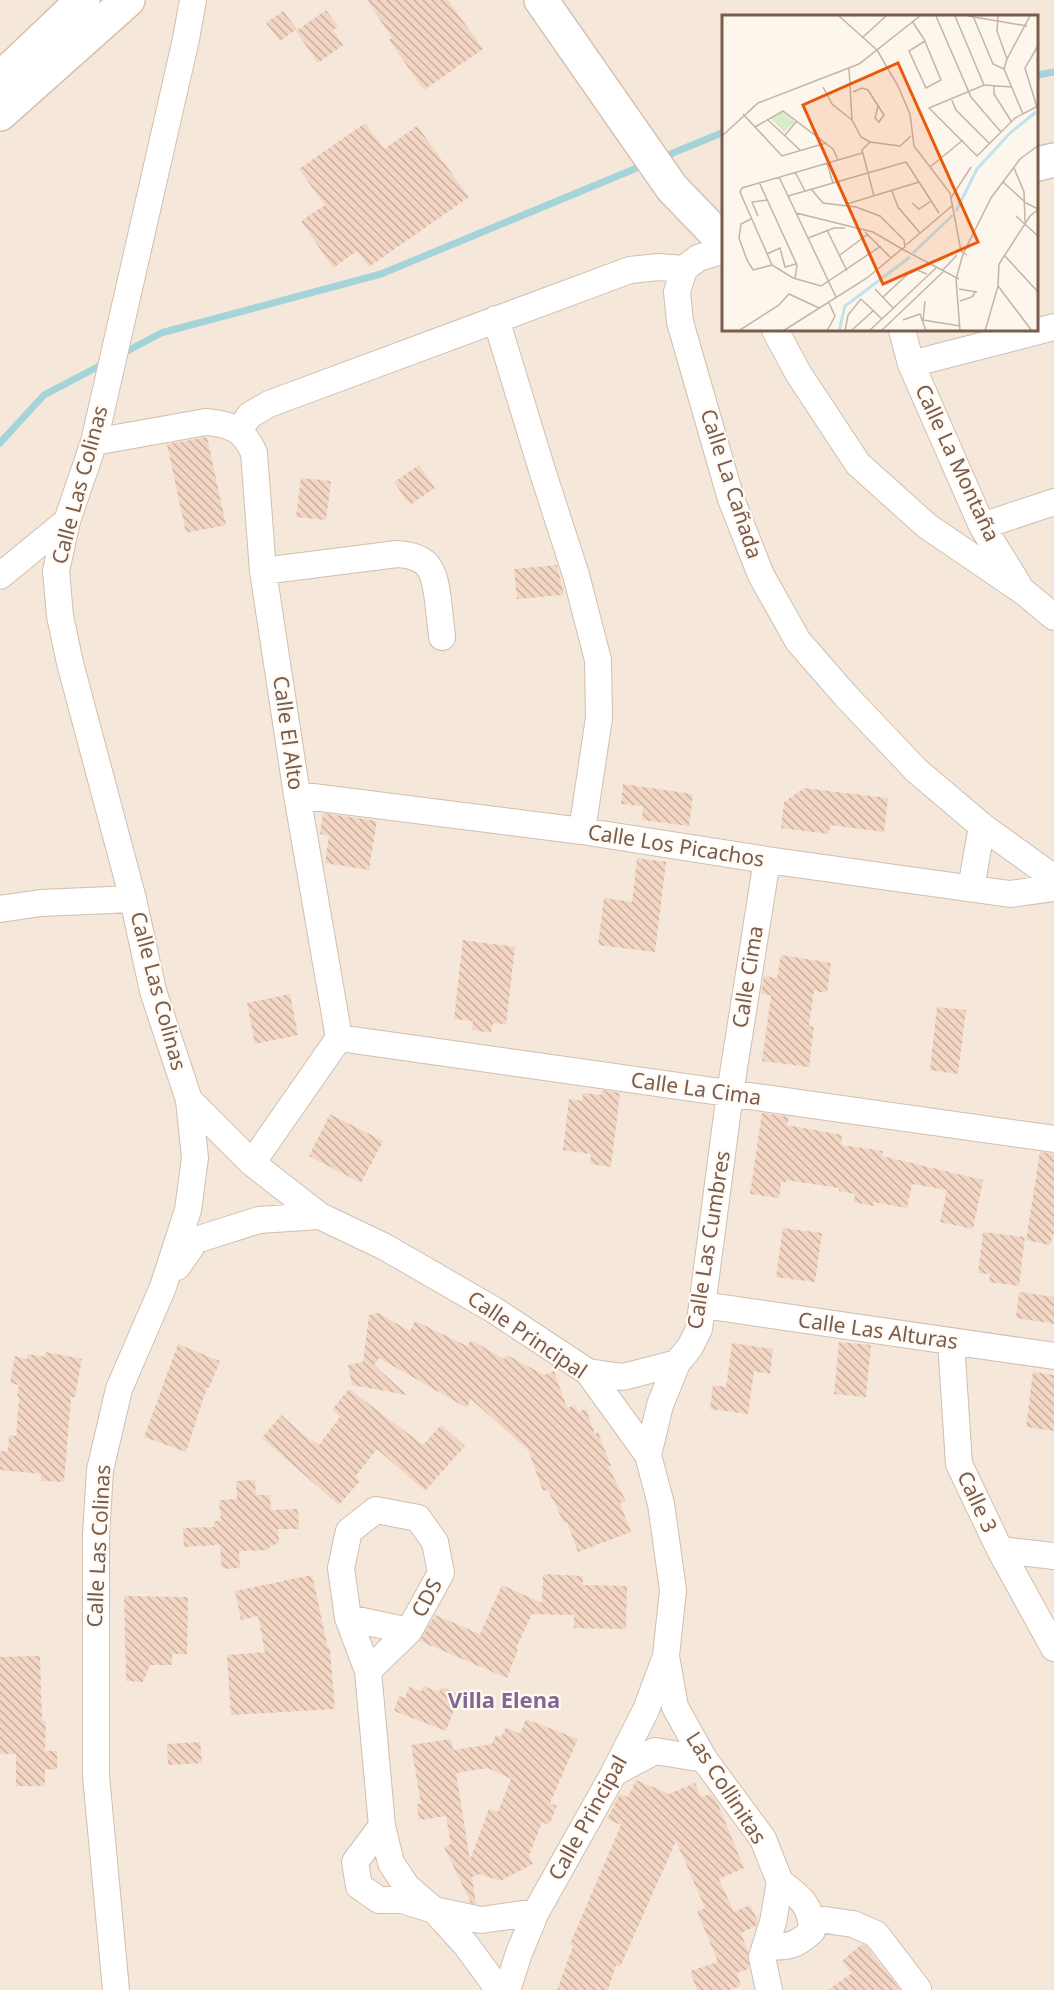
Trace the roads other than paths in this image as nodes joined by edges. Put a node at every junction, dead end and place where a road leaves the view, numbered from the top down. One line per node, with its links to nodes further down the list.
1 (83, 0): 5 (main road)
2 (128, 0): 6 (main road)
3 (194, 0): 20 (street, Calle Las Colinas)
4 (541, 0): 9 (main road)
5 (0, 79)
6 (0, 114)
7 (1054, 160): 8 (main road)
8 (1039, 164)
9 (722, 240)
10 (722, 251): 11 (street)
11 (684, 269): 12 (street); 31 (street, Calle La Cañada)
12 (496, 319): 19 (street); 32 (street)
13 (1054, 327): 14 (street)
14 (1039, 331)
15 (776, 332): 26 (street)
16 (903, 332): 18 (street, Calle La Montaña)
17 (1035, 332): 18 (street)
18 (911, 364): 23 (street, Calle La Montaña)
19 (238, 431): 20 (street); 24 (street, Calle El Alto)
20 (94, 442): 22 (street, Calle Las Colinas)
21 (1054, 502): 23 (street)
22 (67, 521): 25 (street); 37 (street, Calle Las Colinas)
23 (982, 526): 26 (street, Calle La Montaña)
24 (263, 571): 29 (street); 30 (street, Calle El Alto)
25 (0, 576)
26 (1024, 592): 27 (street, Calle La Montaña); 28 (street)
27 (1054, 610)
28 (1054, 617)
29 (442, 638)
30 (297, 795): 32 (street, Calle Los Picachos); 39 (street, Calle El Alto)
31 (982, 826): 34 (street, Calle La Cañada); 35 (street)
32 (582, 831): 33 (street, Calle Los Picachos)
33 (767, 860): 35 (street, Calle Los Picachos); 40 (street, Calle Cima)
34 (1054, 878)
35 (970, 888): 36 (street, Calle Los Picachos)
36 (1054, 888)
37 (133, 899): 38 (street); 41 (street, Calle Las Colinas)
38 (0, 909)
39 (339, 1038): 40 (street, Calle La Cima); 43 (street)
40 (730, 1094): 42 (street, Calle La Cima); 46 (street, Calle Las Cumbres)
41 (189, 1100): 43 (street); 45 (street, Calle Las Colinas)
42 (1054, 1139)
43 (252, 1163): 44 (street)
44 (320, 1216): 45 (street, Calle Principal); 50 (street, Calle Principal)
45 (163, 1287): 68 (street, Calle Las Colinas)
46 (703, 1305): 47 (street, Calle Las Alturas); 49 (street, Calle Las Cumbres)
47 (951, 1342): 48 (street, Calle Las Alturas); 52 (street, Calle 3)
48 (1054, 1356)
49 (677, 1363): 50 (street); 51 (street, Calle Las Cumbres)
50 (588, 1372): 51 (street, Calle Principal)
51 (648, 1455): 57 (street, Calle Principal)
52 (1000, 1550): 53 (street); 56 (street, Calle 3)
53 (1054, 1556)
54 (348, 1618): 55 (street); 55 (street, CDS); 58 (street, CDS)
55 (410, 1631): 58 (street, CDS)
56 (1054, 1648)
57 (666, 1656): 59 (street, Las Collinitas); 60 (street, Calle Principal)
58 (368, 1671): 61 (street, CDS)
59 (704, 1759): 60 (street); 62 (street, Las Collinitas)
60 (614, 1773): 64 (street, Calle Principal)
61 (382, 1826): 63 (street, CDS); 63 (street)
62 (780, 1882): 65 (street); 66 (street)
63 (434, 1910): 64 (street, CDS); 69 (street)
64 (536, 1912): 70 (street, Calle Principal)
65 (812, 1918): 66 (street); 67 (street)
66 (766, 1946): 71 (street)
67 (918, 1989)
68 (116, 1990)
69 (500, 1990)
70 (507, 1990)
71 (769, 1990)

